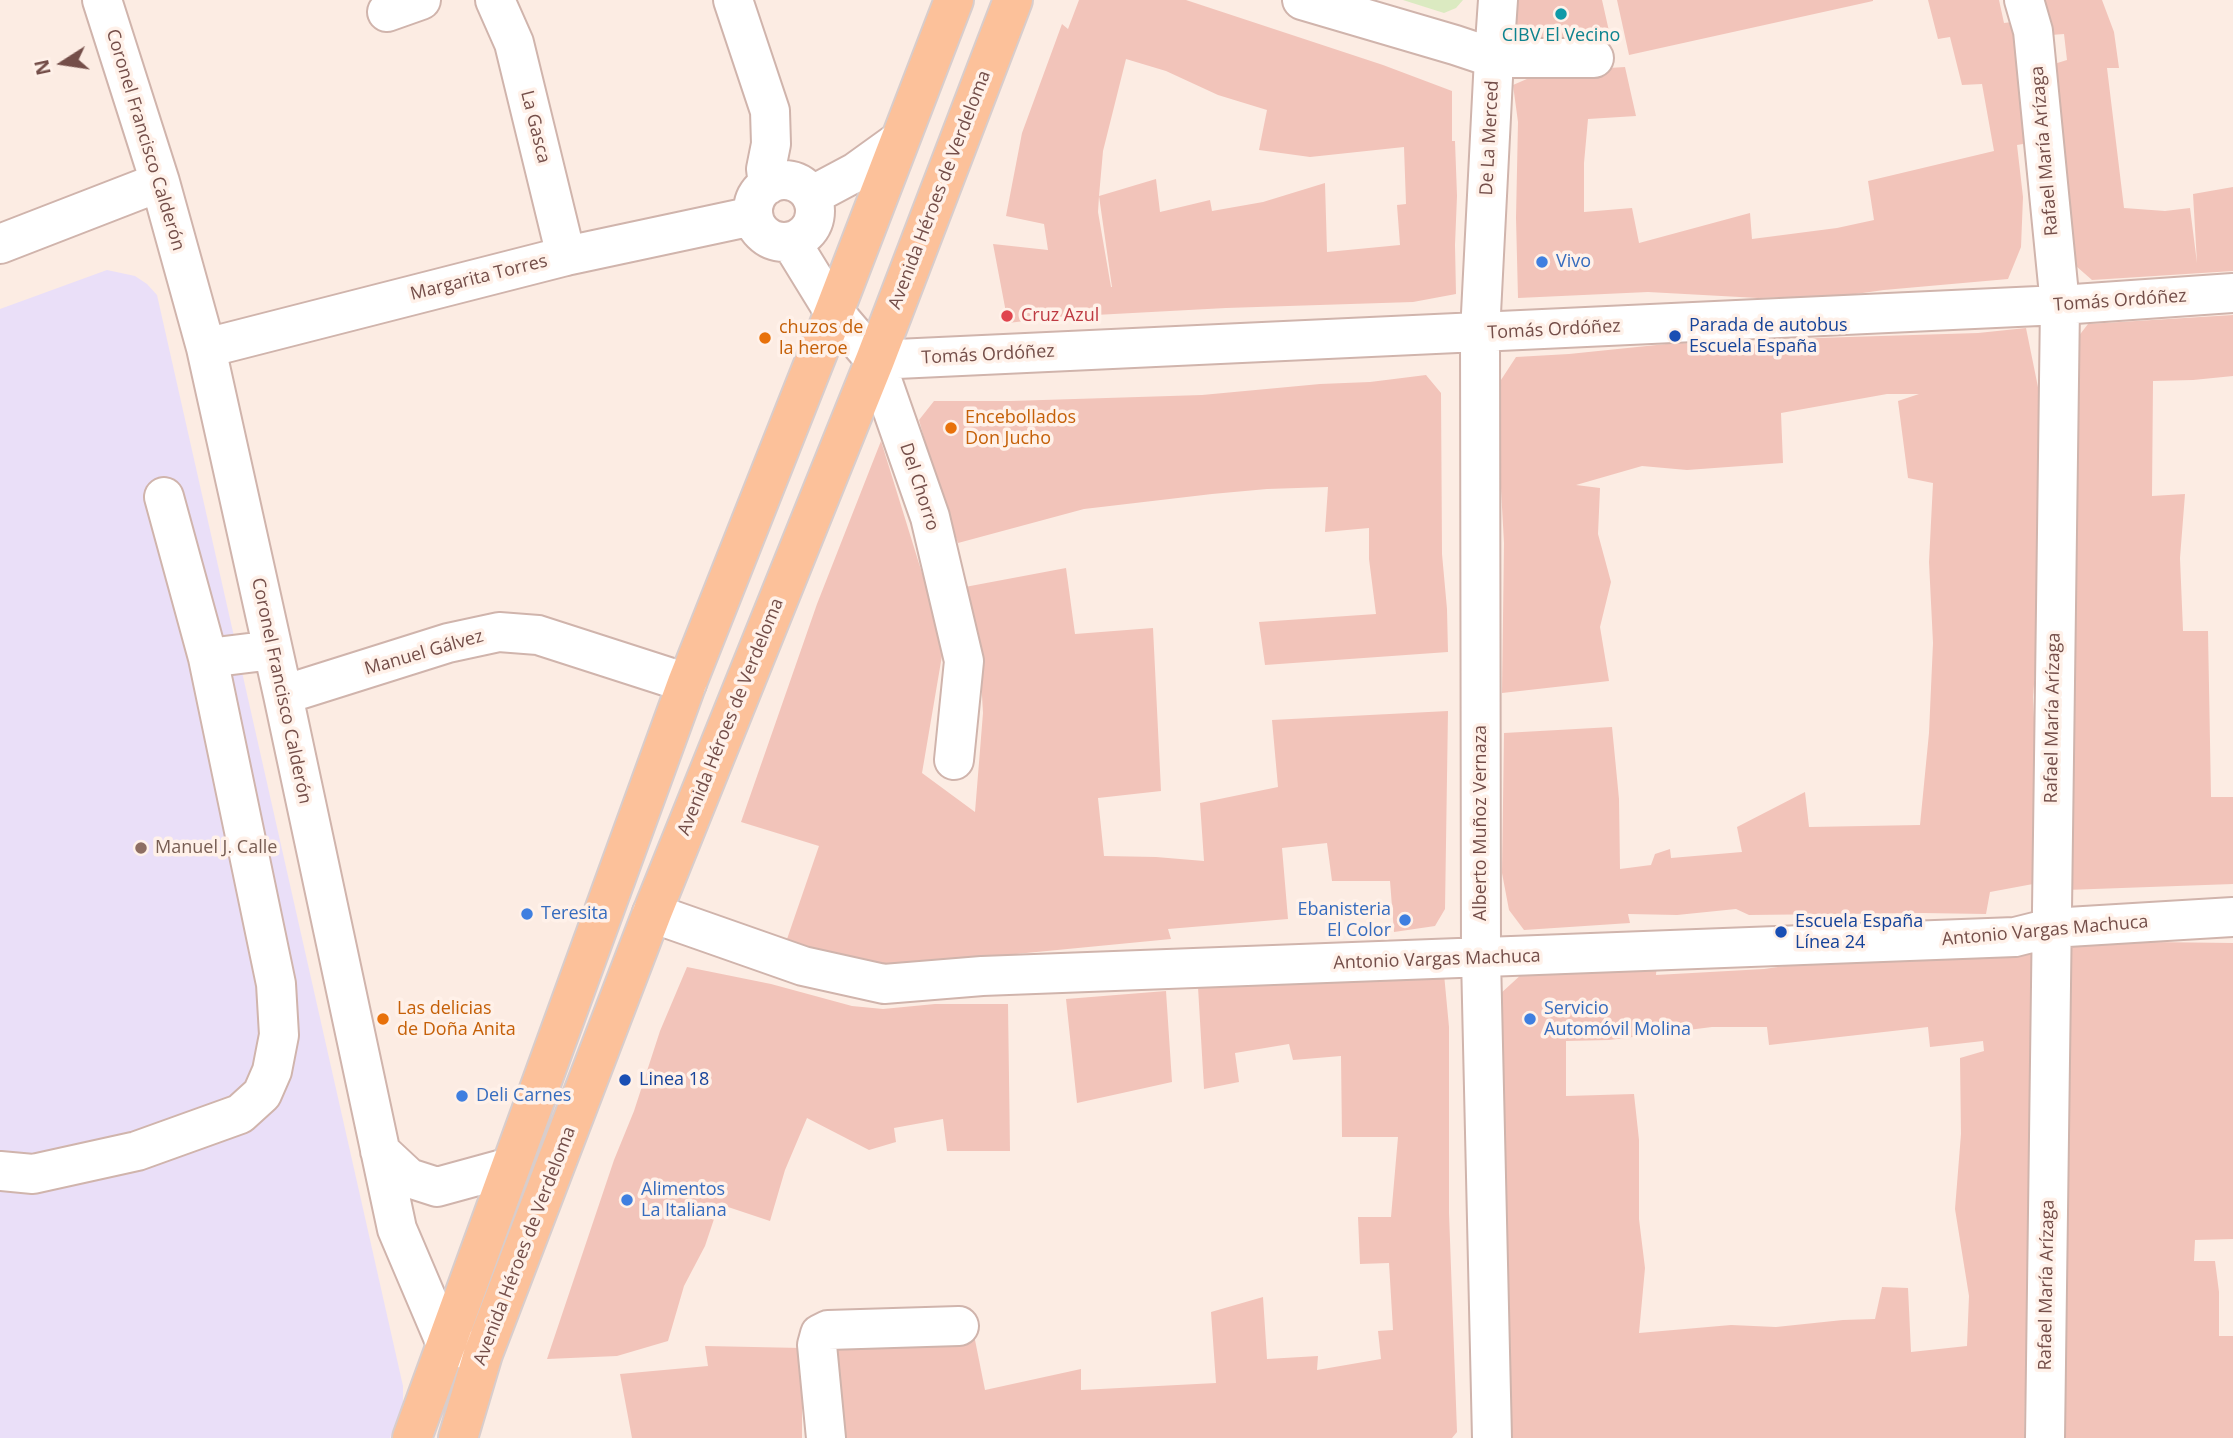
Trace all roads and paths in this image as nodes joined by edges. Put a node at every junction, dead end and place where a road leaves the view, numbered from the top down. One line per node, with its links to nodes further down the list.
1 (102, 0): 12 (street, Coronel Francisco Calderón)
2 (495, 0): 17 (street, La Gasca)
3 (733, 0): 14 (street)
4 (954, 0): 11 (main road)
5 (1013, 0): 23 (main road, Avenida Héroes de Verdeloma)
6 (1302, 0): 9 (street, De La Merced)
7 (1498, 0): 9 (street)
8 (2024, 0): 19 (street, Rafael María Arízaga)
9 (1493, 58): 10 (street); 21 (street, De La Merced)
10 (1594, 58)
11 (899, 141): 13 (street); 20 (main road)
12 (160, 183): 16 (street); 22 (street, Coronel Francisco Calderón)
13 (811, 196): 14 (street); 15 (street)
14 (760, 201): 15 (street); 17 (street, Margarita Torres)
15 (791, 242): 20 (street, Del Chorro)
16 (0, 244)
17 (566, 256): 22 (street, Margarita Torres)
18 (2233, 293): 19 (street, Tomás Ordóñez)
19 (2060, 305): 21 (street, Tomás Ordóñez); 32 (street, Rafael María Arízaga)
20 (834, 312): 23 (street, Del Chorro); 27 (main road)
21 (1480, 333): 23 (street, Tomás Ordóñez); 33 (street, Alberto Muñoz Vernaza)
22 (205, 348): 25 (street, Coronel Francisco Calderón)
23 (875, 360): 29 (street, Del Chorro); 30 (main road, Avenida Héroes de Verdeloma)
24 (164, 497): 26 (street)
25 (273, 650): 26 (street); 28 (street, Coronel Francisco Calderón)
26 (208, 659): 36 (street)
27 (687, 683): 28 (street, Manuel Gálvez); 35 (main road)
28 (283, 695): 34 (street, Coronel Francisco Calderón)
29 (954, 760)
30 (652, 913): 33 (street, Antonio Vargas Machuca); 39 (main road, Avenida Héroes de Verdeloma)
31 (2233, 917): 32 (street, Antonio Vargas Machuca)
32 (2051, 928): 33 (street, Antonio Vargas Machuca); 44 (street, Rafael María Arízaga)
33 (1481, 958): 43 (street, Alberto Muñoz Vernaza)
34 (380, 1151): 35 (street); 38 (street, Coronel Francisco Calderón)
35 (510, 1167): 38 (main road)
36 (0, 1171)
37 (959, 1326): 42 (street)
38 (446, 1344): 39 (street); 40 (main road)
39 (482, 1354): 41 (main road, Avenida Héroes de Verdeloma)
40 (412, 1438)
41 (458, 1438)
42 (825, 1438)
43 (1492, 1438)
44 (2045, 1438)

